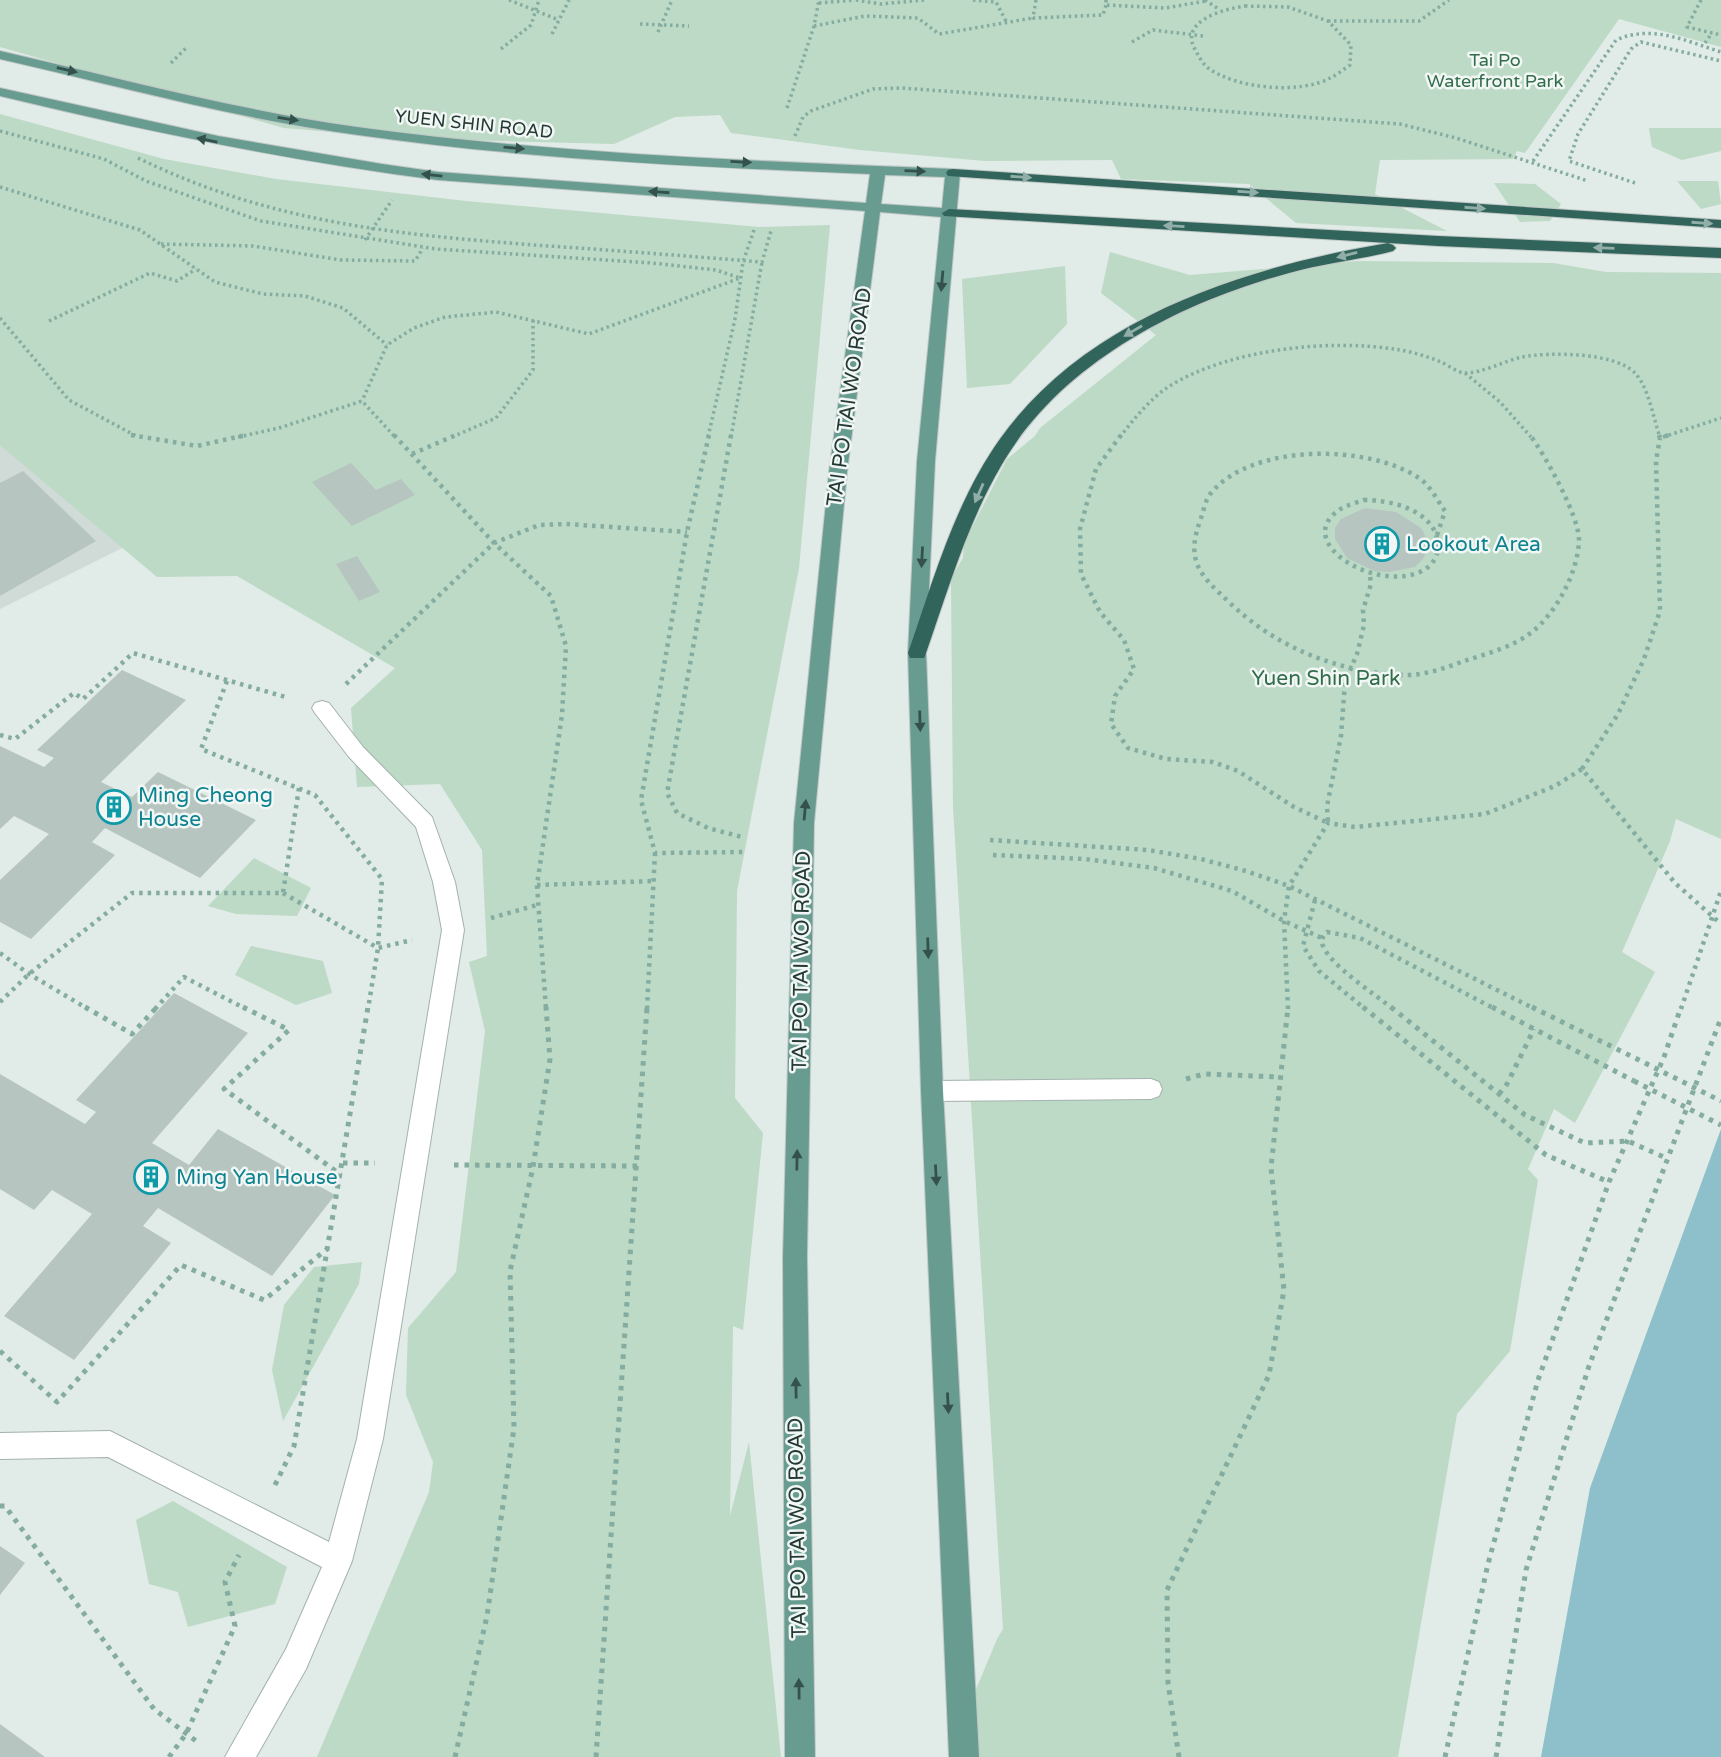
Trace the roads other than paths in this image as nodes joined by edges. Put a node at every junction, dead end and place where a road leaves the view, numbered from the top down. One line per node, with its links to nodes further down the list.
1 (0, 55): 3 (main road, YUEN SHIN ROAD, one-way to 3)
2 (0, 92): 5 (main road, one-way to 2)
3 (878, 170): 4 (main road, YUEN SHIN ROAD, one-way to 4); 5 (main road, TAI PO TAI WO ROAD)
4 (953, 173): 6 (main road); 7 (highway, one-way to 7)
5 (873, 208): 6 (main road); 17 (main road, TAI PO TAI WO ROAD, one-way to 5)
6 (949, 213): 8 (highway, one-way to 6); 10 (main road, one-way to 10)
7 (1721, 225)
8 (1438, 241): 9 (highway, one-way to 8); 10 (highway, one-way to 10)
9 (1721, 253)
10 (917, 653): 13 (main road, one-way to 13)
11 (322, 708): 15 (lane)
12 (1151, 1089): 13 (lane)
13 (932, 1091): 18 (main road, one-way to 18)
14 (0, 1446): 15 (lane)
15 (338, 1561): 16 (lane)
16 (240, 1757)
17 (800, 1757)
18 (964, 1757)

